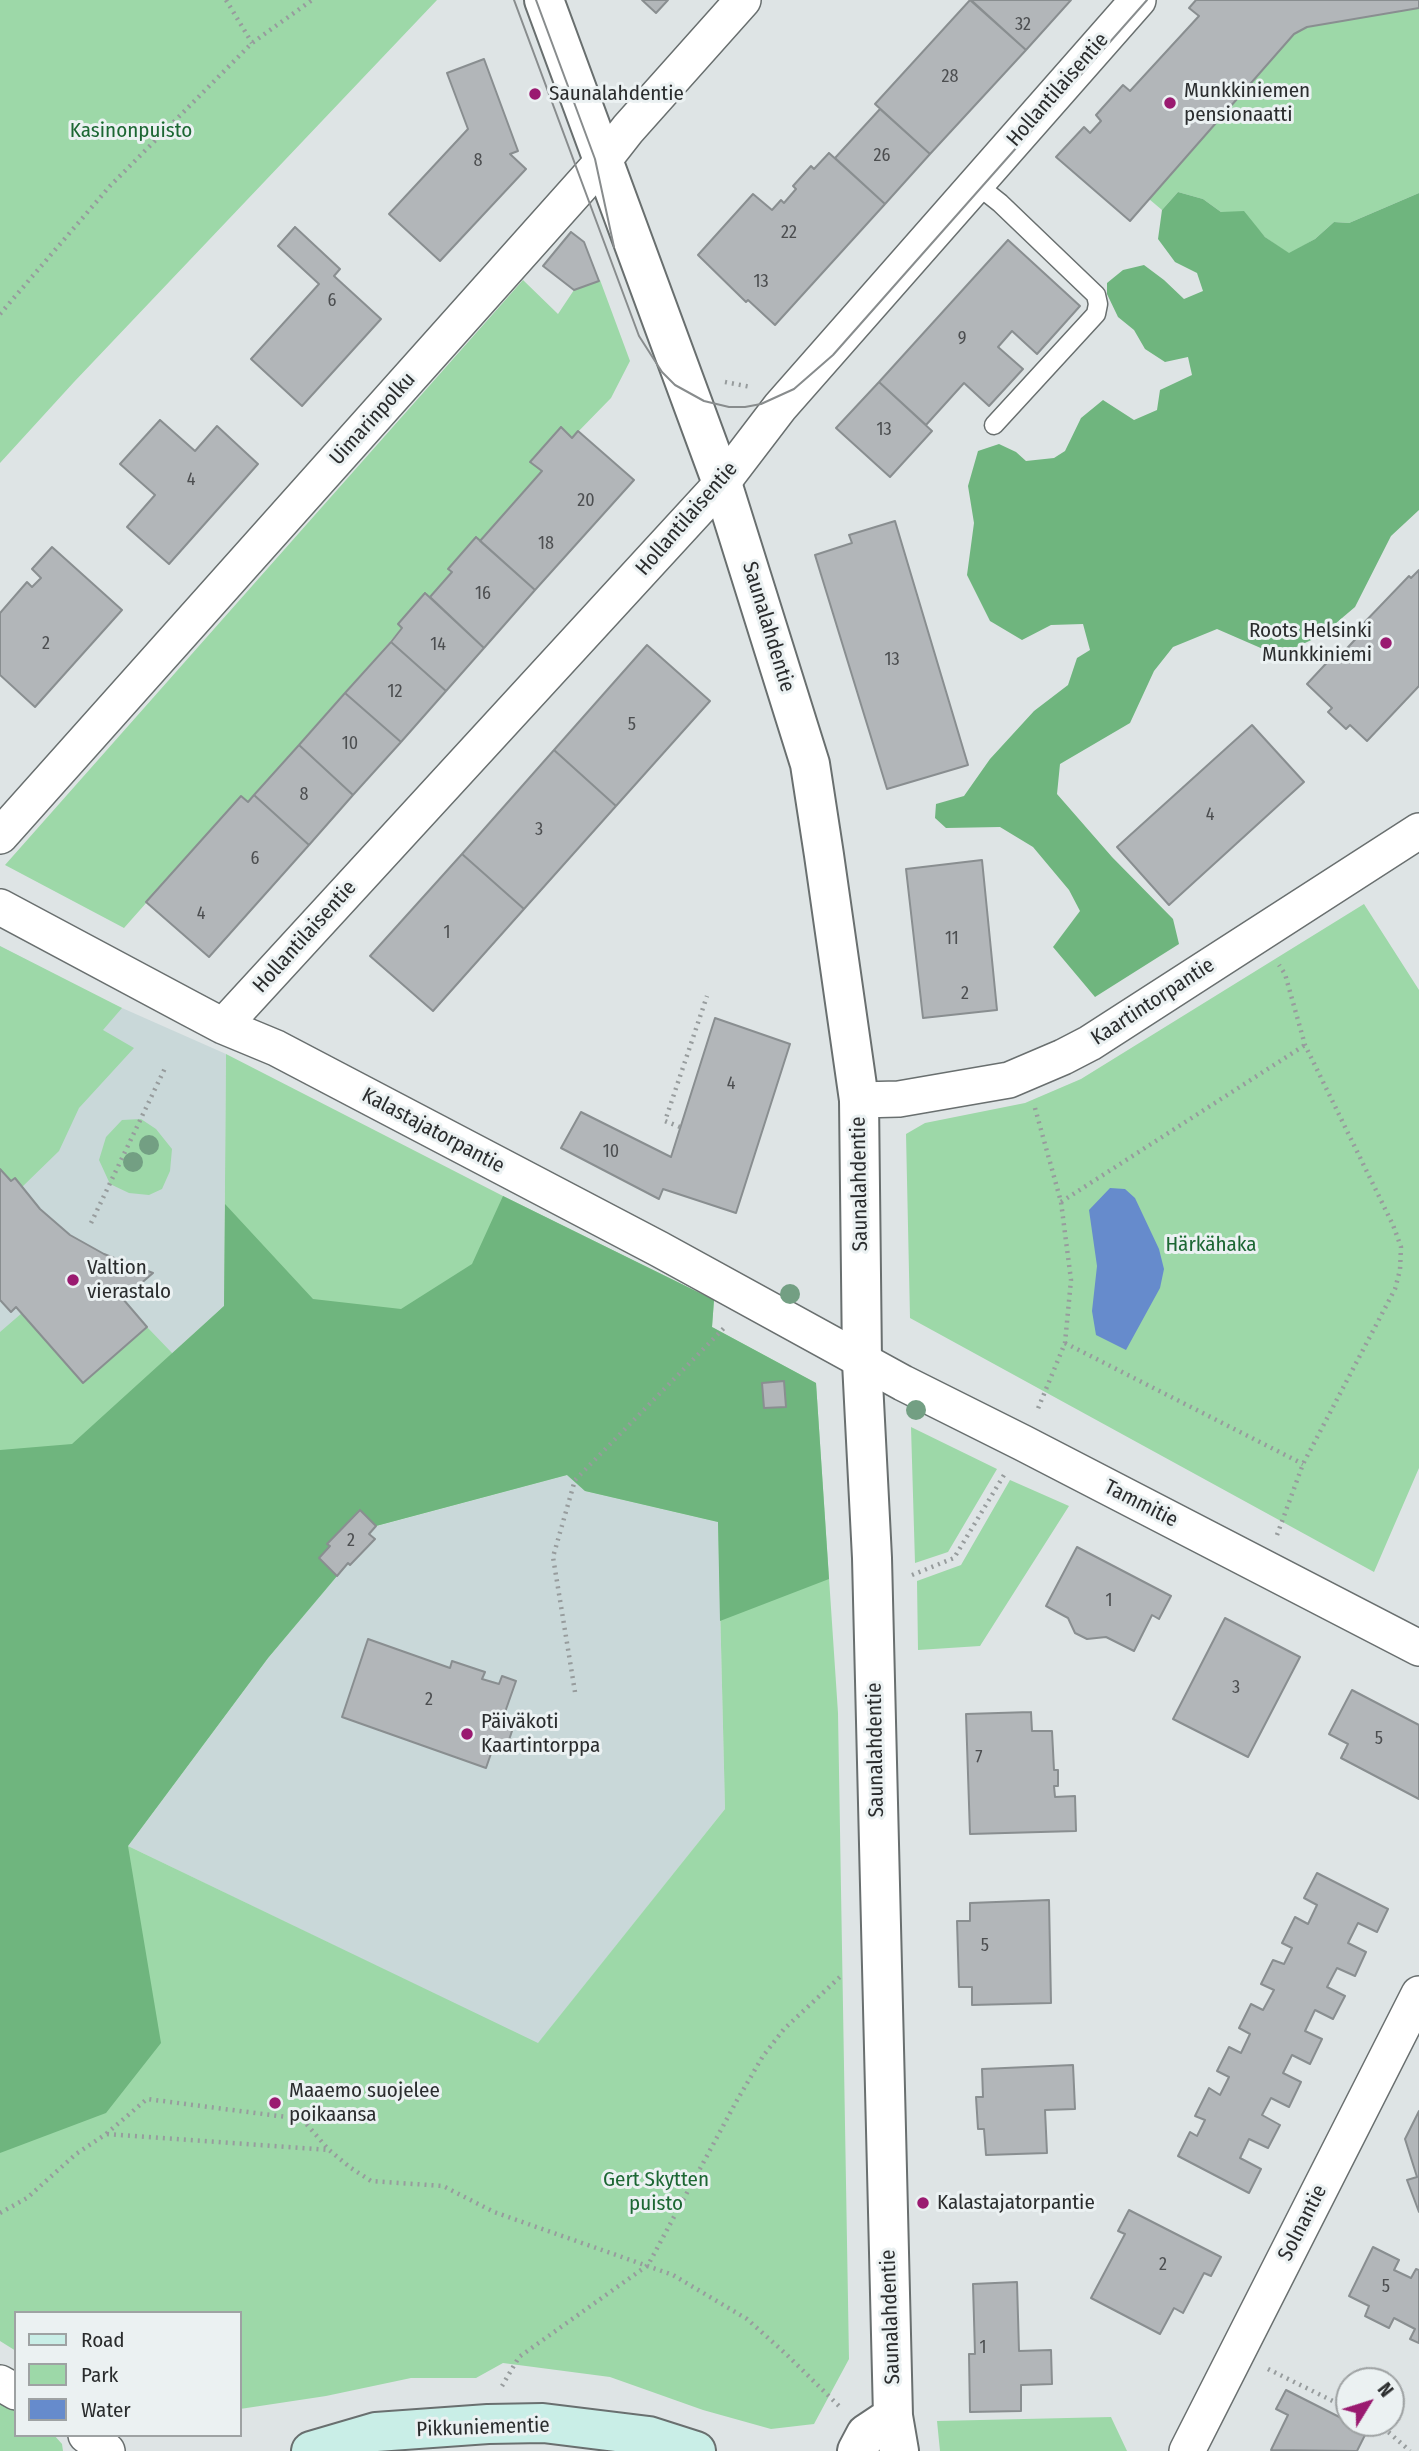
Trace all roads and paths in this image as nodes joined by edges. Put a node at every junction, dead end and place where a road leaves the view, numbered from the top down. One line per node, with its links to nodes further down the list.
1 (226, 0): 6 (path)
2 (312, 0): 6 (path)
3 (544, 0): 7 (street, Saunalahdentie)
4 (743, 0): 7 (street, Uimarinpolku)
5 (1138, 0): 8 (street, Hollantilaisentie)
6 (252, 43): 9 (path)
7 (603, 161): 13 (street, Saunalahdentie); 15 (street, Uimarinpolku)
8 (976, 184): 12 (lane); 13 (street, Hollantilaisentie)
9 (0, 314)
10 (722, 382): 11 (path)
11 (762, 389)
12 (994, 425)
13 (722, 483): 19 (street, Hollantilaisentie); 23 (street, Saunalahdentie)
14 (1419, 831): 22 (street, Kaartintorpantie)
15 (0, 836)
16 (0, 907): 19 (street, Kalastajatorpantie)
17 (1278, 963): 20 (path)
18 (707, 996): 24 (path)
19 (223, 1026): 27 (street, Kalastajatorpantie)
20 (1305, 1045): 25 (path); 31 (path)
21 (166, 1066): 26 (path)
22 (1025, 1074): 23 (street, Kaartintorpantie); 25 (path)
23 (859, 1100): 29 (street, Saunalahdentie)
24 (680, 1127)
25 (1061, 1202): 28 (path)
26 (91, 1223)
27 (762, 1305): 29 (street, Kalastajatorpantie); 35 (path)
28 (1065, 1343): 30 (path); 31 (path)
29 (862, 1362): 30 (street, Tammitie); 36 (street, Saunalahdentie)
30 (1023, 1443): 33 (path); 34 (street, Tammitie)
31 (1303, 1464): 32 (path)
32 (1274, 1543)
33 (907, 1577)
34 (1419, 1648)
35 (575, 1692)
36 (880, 1948): 41 (path); 46 (street, Saunalahdentie)
37 (1419, 1994): 42 (street, Solnantie)
38 (106, 2134): 39 (path); 39 (path); 40 (path)
39 (329, 2150): 41 (path)
40 (0, 2213)
41 (648, 2265): 43 (path); 45 (path)
42 (1237, 2354): 44 (path); 53 (street, Solnantie)
43 (519, 2357)
44 (1335, 2402)
45 (839, 2406)
46 (896, 2433): 52 (street, Saunalahdentie)
47 (89, 2437): 49 (street)
48 (1394, 2437): 54 (path)
49 (107, 2451)
50 (311, 2451): 51 (main road, Pikkuniementie)
51 (696, 2451)
52 (857, 2451)
53 (1187, 2451)
54 (1410, 2451)

